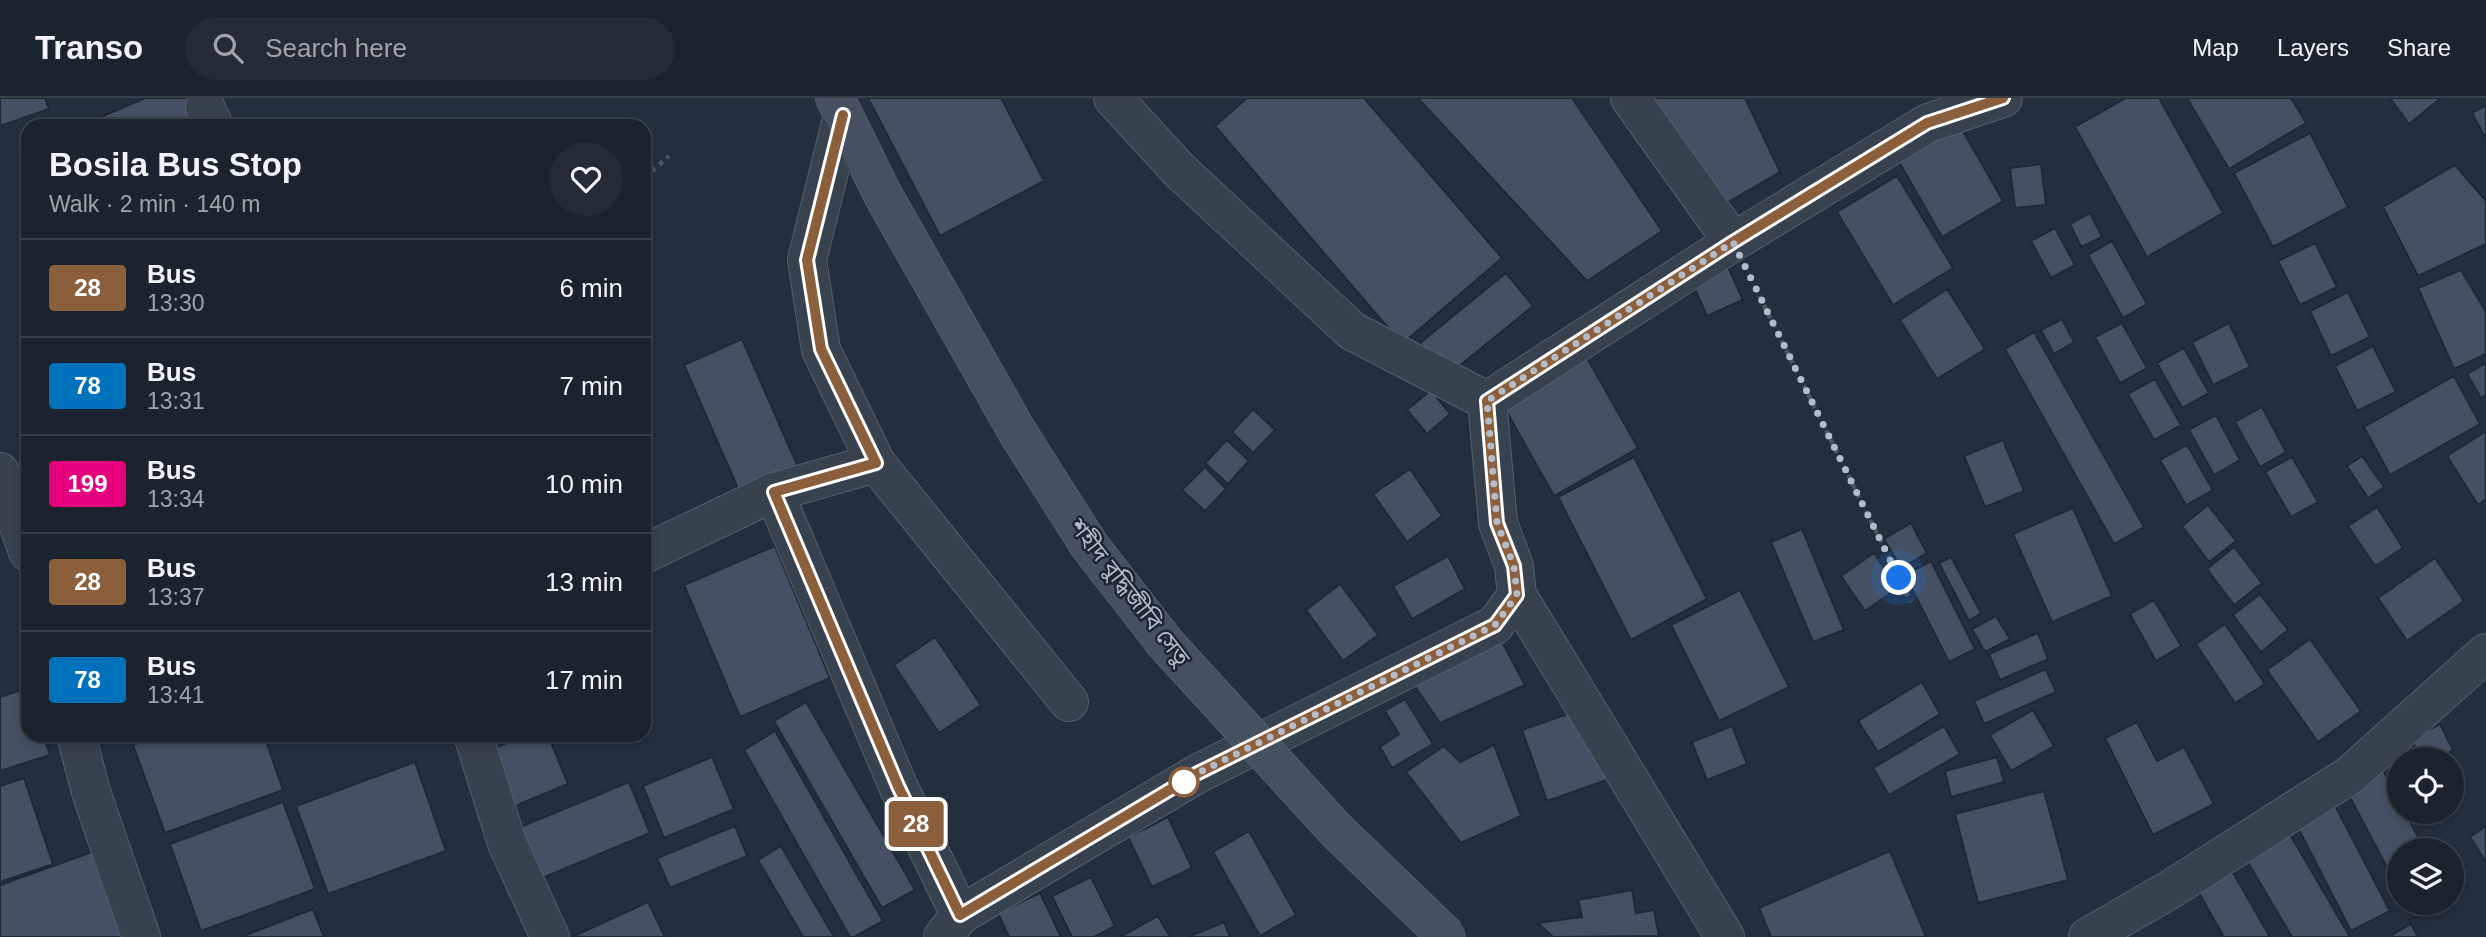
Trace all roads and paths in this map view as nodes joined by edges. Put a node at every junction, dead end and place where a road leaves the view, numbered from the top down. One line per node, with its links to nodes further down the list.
1 (1113, 98): 9 (street)
2 (1630, 98): 8 (street)
3 (2003, 98): 5 (street)
4 (839, 106): 10 (street); 24 (main road, শহীদ বুদ্ধিজীবি সেতু, bridge)
5 (1922, 110): 8 (street)
6 (669, 156): 7 (path)
7 (651, 172)
8 (1733, 242): 9 (street); 16 (path)
9 (1487, 401): 15 (street)
10 (876, 463): 12 (street); 18 (street)
11 (0, 472): 13 (street)
12 (774, 492): 14 (street); 21 (street)
13 (21, 532)
14 (651, 551)
15 (1517, 595): 21 (street); 25 (street)
16 (1911, 603)
17 (2486, 653): 26 (street)
18 (1069, 702)
19 (78, 742): 22 (street)
20 (475, 742): 23 (street)
21 (951, 926)
22 (141, 937)
23 (550, 937)
24 (1447, 937)
25 (1725, 937)
26 (2088, 937)

